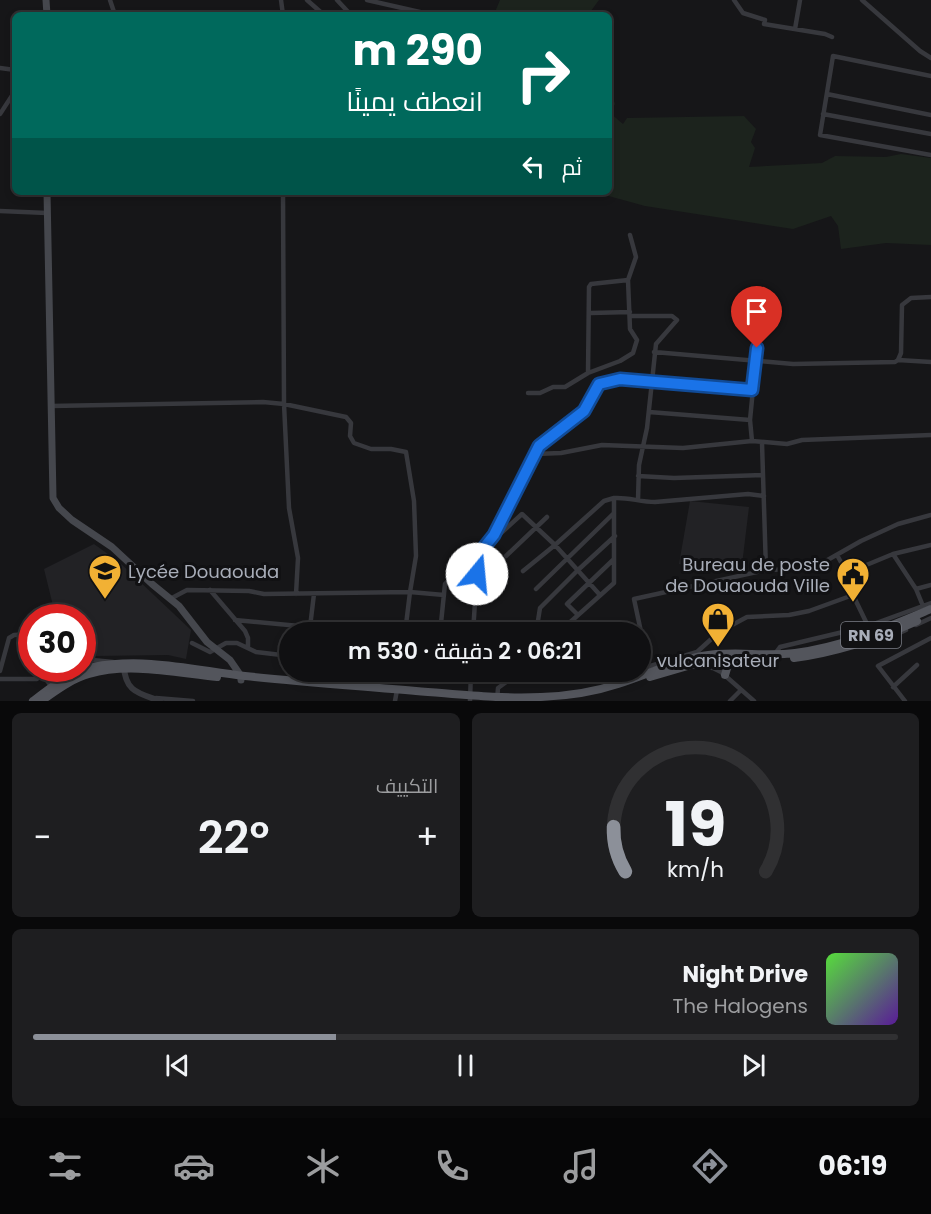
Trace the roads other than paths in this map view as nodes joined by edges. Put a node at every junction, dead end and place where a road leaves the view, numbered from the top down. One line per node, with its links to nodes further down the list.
1 (307, 0): 8 (street)
2 (337, 0): 9 (street)
3 (367, 0): 7 (street)
4 (734, 0): 11 (street)
5 (801, 0): 11 (street)
6 (862, 0): 13 (street)
7 (379, 1): 10 (street)
8 (321, 12)
9 (348, 12)
10 (421, 12)
11 (795, 29): 12 (street)
12 (832, 37)
13 (931, 58)
14 (931, 76): 15 (street)
15 (827, 94): 18 (street); 19 (street)
16 (12, 96): 17 (street)
17 (0, 114)
18 (823, 114): 20 (street); 21 (street)
19 (931, 115)
20 (931, 134)
21 (931, 155)
22 (47, 195): 25 (main road)
23 (283, 195): 40 (street)
24 (0, 211): 25 (street)
25 (47, 213): 41 (main road)
26 (630, 235): 27 (street)
27 (628, 280): 29 (street); 30 (street)
28 (931, 297): 34 (street)
29 (591, 313): 30 (street); 36 (street)
30 (630, 314): 32 (street); 36 (street)
31 (757, 348): 33 (street)
32 (654, 352): 33 (street); 37 (street)
33 (755, 360): 34 (street); 38 (street)
34 (898, 360): 35 (street)
35 (931, 362)
36 (588, 373): 39 (street)
37 (652, 381): 38 (street); 42 (street); 48 (street)
38 (752, 390): 43 (street)
39 (528, 393)
40 (284, 404): 41 (street); 76 (street); 77 (street)
41 (51, 406): 82 (main road)
42 (649, 412): 43 (street); 47 (street)
43 (750, 420): 45 (street)
44 (931, 435): 46 (street)
45 (752, 441): 46 (street); 47 (street)
46 (762, 443): 49 (street)
47 (643, 447): 48 (street); 50 (street)
48 (535, 454): 61 (street)
49 (763, 475): 50 (street); 51 (street)
50 (638, 476): 53 (street)
51 (764, 496): 53 (street); 68 (street)
52 (614, 498): 53 (street); 54 (street); 59 (street)
53 (638, 500)
54 (614, 513): 58 (street); 65 (street)
55 (931, 515): 63 (street)
56 (547, 517): 57 (street)
57 (536, 528): 59 (street); 61 (street); 64 (street)
58 (615, 536): 66 (street); 67 (street)
59 (555, 545): 65 (street); 69 (street)
60 (931, 545): 62 (street)
61 (480, 553): 79 (street); 92 (street)
62 (893, 554): 70 (street); 75 (street)
63 (837, 555): 68 (street); 70 (street)
64 (506, 556)
65 (567, 558): 67 (street); 73 (street)
66 (614, 560): 71 (street); 80 (street)
67 (578, 570): 71 (street); 93 (street)
68 (766, 570): 95 (street)
69 (523, 571)
70 (847, 573): 81 (street)
71 (589, 583): 80 (street); 86 (street)
72 (931, 585): 75 (street)
73 (536, 589)
74 (210, 590): 77 (street); 82 (street); 88 (street)
75 (916, 590): 84 (street)
76 (410, 592): 78 (street); 79 (street); 90 (street)
77 (296, 594): 78 (street)
78 (314, 594): 89 (street)
79 (444, 595): 91 (street)
80 (600, 595): 86 (street)
81 (853, 595): 97 (street); 111 (street)
82 (170, 599): 101 (main road)
83 (931, 603): 84 (street)
84 (923, 606): 97 (street)
85 (931, 609): 104 (main road, RN 69)
86 (578, 615): 94 (street)
87 (931, 616): 106 (main road, RN 69)
88 (235, 620): 96 (street); 102 (street)
89 (311, 622)
90 (406, 622)
91 (441, 622)
92 (474, 622)
93 (538, 622)
94 (570, 622)
95 (639, 622)
96 (279, 624)
97 (868, 626): 104 (street)
98 (18, 635): 110 (street)
99 (931, 639): 122 (street)
100 (192, 643): 101 (street)
101 (216, 648): 102 (street); 114 (main road)
102 (248, 648): 103 (street)
103 (279, 655)
104 (774, 655): 107 (main road, RN 69)
105 (96, 659): 109 (street)
106 (741, 660): 107 (main road, RN 69); 113 (main road)
107 (685, 663): 112 (main road, RN 69); 113 (street)
108 (917, 666): 122 (street)
109 (124, 667): 114 (main road, RN 69); 123 (main road, RN 69); 126 (street)
110 (0, 671)
111 (651, 671)
112 (651, 672)
113 (725, 675): 124 (street)
114 (241, 678): 125 (main road, RN 69)
115 (0, 679): 116 (street)
116 (18, 679)
117 (48, 682): 123 (street)
118 (470, 682): 128 (street)
119 (507, 682): 127 (street)
120 (622, 682): 127 (main road, RN 69)
121 (631, 682): 133 (main road, RN 69)
122 (893, 687): 136 (street)
123 (52, 689): 129 (main road, RN 69); 130 (main road, RN 69)
124 (741, 690): 134 (street); 135 (street)
125 (396, 695): 128 (main road, RN 69)
126 (151, 698): 131 (street); 132 (street)
127 (500, 699): 128 (main road, RN 69)
128 (470, 700)
129 (33, 701)
130 (41, 701)
131 (160, 701)
132 (193, 701)
133 (552, 701)
134 (730, 701)
135 (754, 701)
136 (905, 701)

